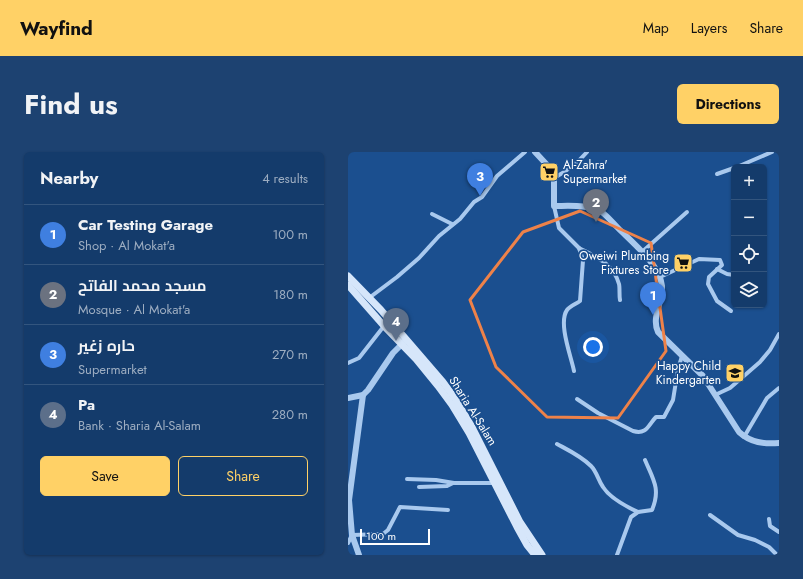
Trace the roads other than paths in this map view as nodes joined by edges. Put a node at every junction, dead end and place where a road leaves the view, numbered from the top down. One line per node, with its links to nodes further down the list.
1 (525, 152): 12 (street)
2 (535, 152): 8 (street)
3 (587, 152): 8 (street)
4 (772, 152): 5 (street)
5 (744, 164)
6 (731, 169): 7 (street)
7 (717, 174)
8 (554, 178): 9 (street)
9 (554, 206): 13 (street); 14 (street)
10 (687, 212): 14 (street)
11 (432, 214): 12 (street)
12 (452, 224): 20 (street)
13 (579, 248): 21 (street); 28 (street)
14 (642, 252): 18 (street)
15 (718, 269): 16 (street); 18 (street); 22 (street)
16 (731, 275)
17 (348, 276): 20 (main road, Sharia Al-Salam)
18 (660, 277): 26 (street)
19 (348, 285): 23 (main road, Sharia Al-Salam)
20 (369, 298): 25 (main road, Sharia Al-Salam)
21 (620, 300)
22 (732, 311)
23 (384, 326): 25 (main road, Sharia Al-Salam); 27 (street)
24 (779, 334): 30 (street)
25 (403, 342): 31 (street); 40 (main road, Sharia Al-Salam); 52 (main road, Sharia Al-Salam)
26 (682, 356): 30 (street); 33 (street)
27 (348, 364)
28 (574, 371)
29 (779, 388): 34 (street)
30 (715, 395): 34 (street)
31 (363, 396): 32 (street); 42 (street)
32 (348, 398)
33 (577, 399)
34 (744, 437): 35 (street)
35 (779, 443)
36 (557, 444): 44 (street)
37 (645, 460): 44 (street)
38 (407, 479): 39 (street)
39 (454, 483): 40 (street); 41 (street)
40 (494, 483): 51 (main road, Sharia Al-Salam)
41 (419, 487)
42 (349, 500): 48 (street)
43 (448, 510): 48 (street)
44 (638, 512): 53 (street)
45 (710, 515): 54 (street)
46 (769, 519): 47 (street)
47 (779, 532)
48 (352, 535): 49 (street); 50 (street)
49 (348, 543)
50 (359, 555)
51 (535, 555)
52 (542, 555)
53 (617, 555)
54 (777, 555)

